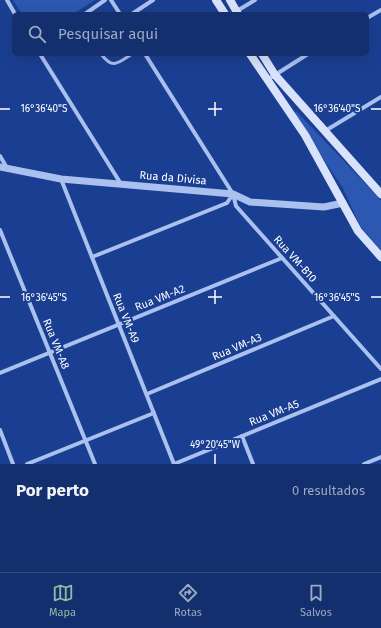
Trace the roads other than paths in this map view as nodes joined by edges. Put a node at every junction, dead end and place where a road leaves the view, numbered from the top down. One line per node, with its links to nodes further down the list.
1 (7, 0): 9 (street)
2 (105, 0): 10 (street)
3 (111, 0): 11 (street)
4 (153, 0): 12 (street)
5 (216, 0): 13 (main road)
6 (230, 0): 14 (main road)
7 (255, 0): 15 (street)
8 (381, 10): 16 (street)
9 (14, 12)
10 (88, 12)
11 (119, 12)
12 (135, 12)
13 (224, 12)
14 (236, 12)
15 (237, 12)
16 (369, 17)
17 (41, 56): 34 (street)
18 (102, 56): 19 (lane)
19 (129, 56)
20 (146, 56): 36 (street, Rua VM-B10)
21 (251, 56): 25 (main road)
22 (263, 56): 24 (main road)
23 (305, 56): 24 (street)
24 (275, 74): 25 (street); 27 (main road)
25 (266, 80): 28 (main road)
26 (381, 97): 29 (street)
27 (299, 101): 28 (main road); 29 (main road)
28 (287, 109): 37 (main road)
29 (325, 131): 35 (main road)
30 (0, 156): 32 (street)
31 (0, 167): 32 (street, Rua da Divisa)
32 (8, 168): 33 (street, Rua da Divisa)
33 (61, 179): 34 (street, Rua da Divisa); 39 (street, Rua VM-A9)
34 (121, 184): 36 (street, Rua da Divisa)
35 (380, 192)
36 (233, 194): 37 (street, Rua da Divisa); 39 (street); 41 (street, Rua VM-B10)
37 (343, 204): 40 (main road)
38 (0, 230): 44 (street, Rua VM-A8)
39 (92, 257): 43 (street, Rua VM-A9)
40 (381, 257)
41 (282, 258): 42 (street, Rua VM-B10); 43 (street, Rua VM-A2)
42 (334, 316): 45 (street, Rua VM-B10); 48 (street, Rua VM-A3)
43 (119, 325): 44 (street, Rua VM-A2); 48 (street, Rua VM-A9)
44 (50, 353): 46 (street, Rua VM-A2); 52 (street, Rua VM-A8)
45 (381, 369)
46 (0, 373)
47 (381, 379): 51 (street, Rua VM-A5)
48 (146, 394): 49 (street, Rua VM-A9)
49 (154, 413): 52 (street); 57 (street, Rua VM-A9)
50 (0, 430): 54 (street)
51 (242, 436): 57 (street, Rua VM-A5); 58 (street)
52 (86, 440): 55 (street); 56 (street, Rua VM-A8)
53 (381, 457): 59 (street)
54 (13, 464)
55 (27, 464)
56 (96, 464)
57 (174, 464)
58 (253, 464)
59 (364, 464)

